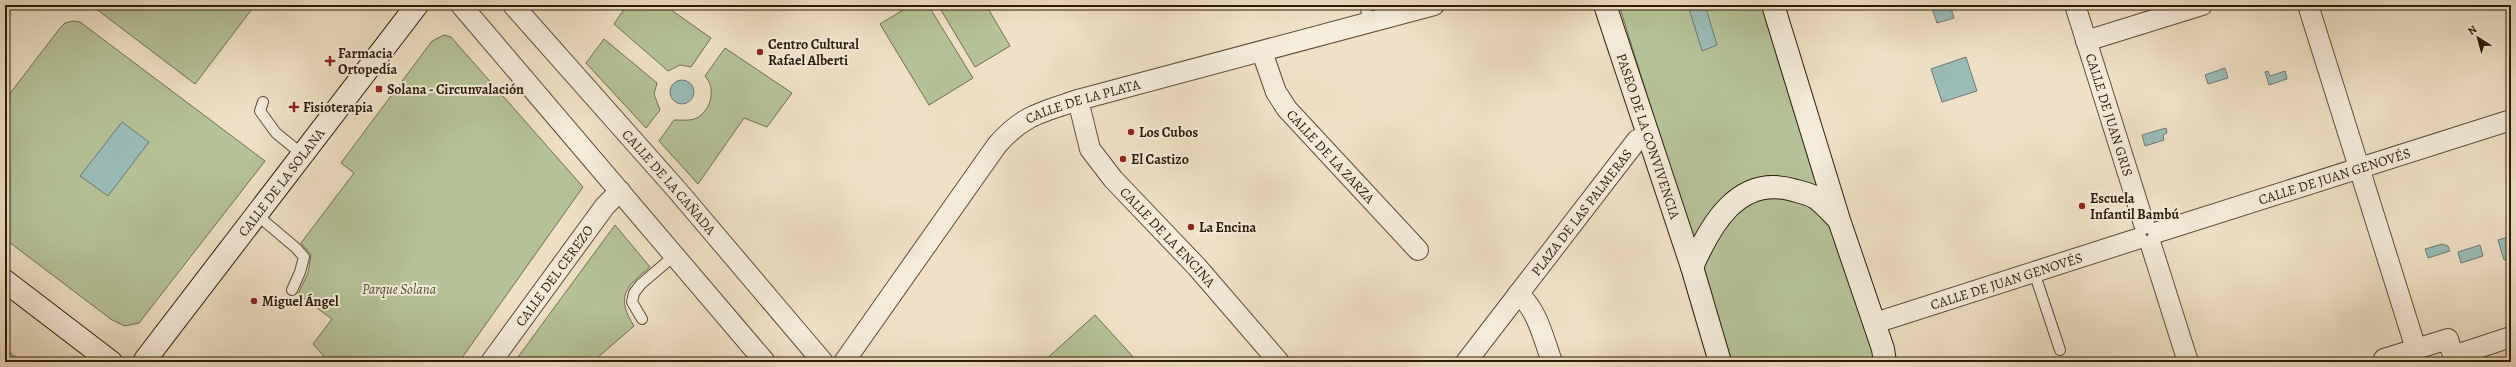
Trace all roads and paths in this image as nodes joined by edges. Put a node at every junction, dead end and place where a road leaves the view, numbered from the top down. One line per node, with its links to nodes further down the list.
1 (417, 5): 17 (street, CALLE DE LA SOLANA)
2 (461, 5): 19 (street)
3 (513, 5): 40 (street, CALLE DE LA CAÑADA)
4 (1434, 5): 10 (street, CALLE DE LA PLATA)
5 (1605, 5): 16 (street, PASEO DE LA CONVIVENCIA)
6 (1773, 5): 21 (street)
7 (2075, 5): 11 (street, CALLE DE JUAN GRIS)
8 (2202, 5): 11 (street)
9 (2308, 5): 18 (street)
10 (1367, 14): 12 (street, CALLE DE LA PLATA)
11 (2086, 41): 22 (street, CALLE DE JUAN GRIS)
12 (1262, 52): 13 (street, CALLE DE LA PLATA); 23 (street, CALLE DE LA ZARZA)
13 (1078, 100): 41 (street, CALLE DE LA PLATA); 42 (street, CALLE DE LA ENCINA)
14 (263, 102): 17 (lane)
15 (2511, 120): 18 (street, CALLE DE JUAN GENOVÉS)
16 (1648, 136): 25 (street, PASEO DE LA CONVIVENCIA); 29 (street, PLAZA DE LAS PALMERAS)
17 (303, 156): 20 (street, CALLE DE LA SOLANA)
18 (2359, 169): 22 (street, CALLE DE JUAN GENOVÉS); 33 (street)
19 (620, 191): 24 (street); 38 (street, CALLE DEL CEREZO)
20 (258, 215): 28 (lane); 36 (street, CALLE DE LA SOLANA)
21 (1839, 220): 25 (street); 31 (street)
22 (2148, 235): 26 (street, CALLE DE JUAN GENOVÉS); 47 (street, CALLE DE JUAN GRIS)
23 (1418, 250)
24 (675, 255): 30 (lane); 39 (street)
25 (1692, 267): 45 (street, PASEO DE LA CONVIVENCIA)
26 (2034, 272): 31 (street, CALLE DE JUAN GENOVÉS); 34 (lane)
27 (5, 281): 37 (street)
28 (292, 290)
29 (1518, 294): 43 (street, PLAZA DE LAS PALMERAS); 44 (street)
30 (642, 319)
31 (1875, 322): 46 (street)
32 (2511, 337): 35 (street)
33 (2416, 349): 35 (street); 48 (street)
34 (2060, 350)
35 (2454, 359)
36 (146, 361): 37 (street)
37 (111, 362)
38 (491, 362)
39 (765, 362)
40 (823, 362)
41 (844, 362)
42 (1279, 362)
43 (1466, 362)
44 (1552, 362)
45 (1720, 362)
46 (1885, 362)
47 (2188, 362)
48 (2384, 362)

